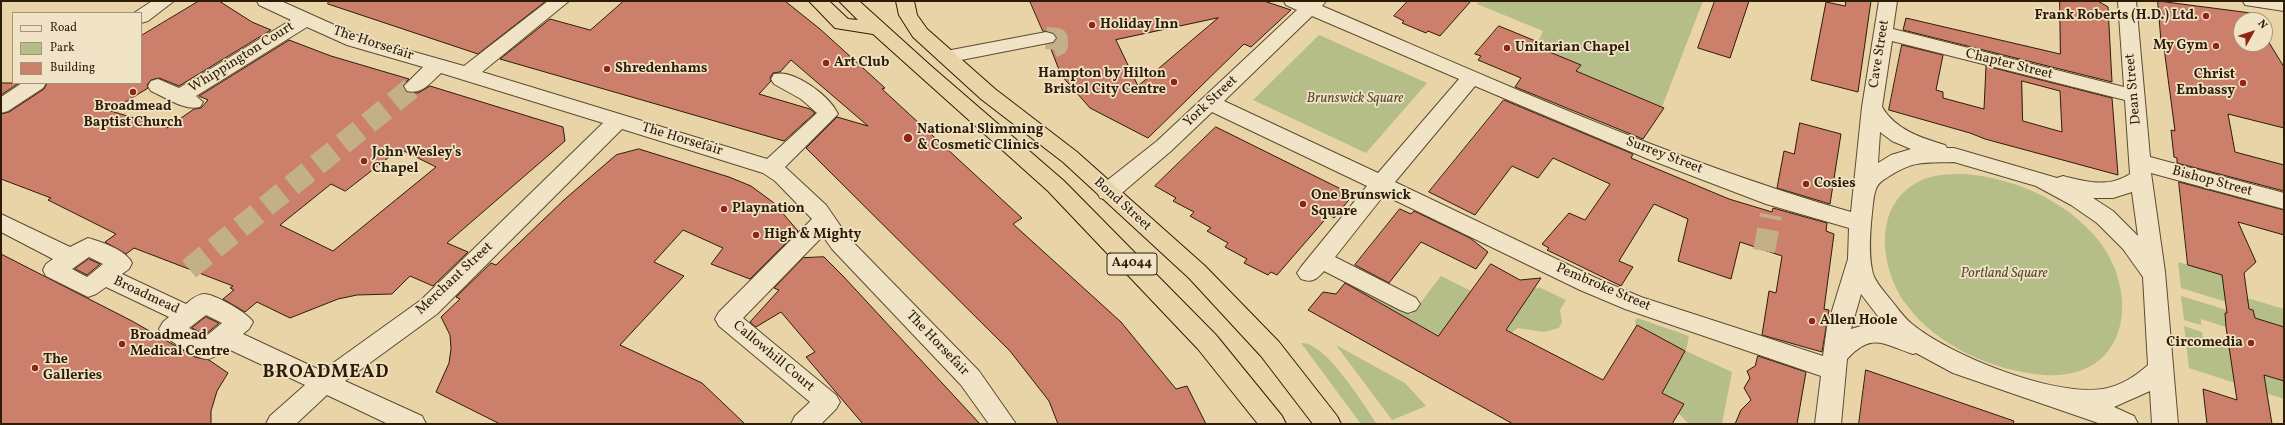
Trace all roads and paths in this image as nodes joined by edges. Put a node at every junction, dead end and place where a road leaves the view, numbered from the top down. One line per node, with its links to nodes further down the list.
1 (266, 1): 13 (street, The Horsefair)
2 (560, 1): 19 (street)
3 (818, 1): 14 (highway)
4 (848, 1): 14 (highway, A4044)
5 (905, 1): 16 (highway, Bond Street / A4044)
6 (1888, 1): 15 (street, Cave Street)
7 (2126, 1): 25 (street, Dean Street)
8 (2252, 1): 11 (street)
9 (161, 2): 12 (street)
10 (1306, 3): 20 (street); 26 (street, York Street)
11 (2284, 5)
12 (142, 15)
13 (304, 20): 17 (street, The Horsefair); 23 (street, Whippington Court)
14 (879, 29): 53 (highway, A4044)
15 (1884, 33): 25 (street, Chapter Street); 28 (street, Cave Street)
16 (946, 57): 18 (highway, Bond Street / A4044); 18 (street)
17 (438, 65): 19 (street, The Horsefair); 24 (street)
18 (965, 73): 36 (highway, Bond Street / A4044)
19 (467, 74): 29 (street, The Horsefair)
20 (1472, 77): 34 (street); 40 (street, Surrey Street)
21 (781, 79): 31 (street)
22 (34, 84): 27 (street)
23 (158, 86)
24 (414, 86)
25 (2134, 96): 32 (street, Dean Street)
26 (1211, 103): 34 (street); 36 (street, York Street)
27 (1, 106)
28 (1872, 107): 30 (street); 35 (street)
29 (619, 120): 31 (street, The Horsefair); 47 (street, Merchant Street)
30 (1954, 155): 33 (street); 35 (street)
31 (771, 168): 38 (street, The Horsefair)
32 (2141, 170): 33 (street); 37 (street, Bishop Street); 42 (street)
33 (2043, 180): 42 (street)
34 (1381, 184): 43 (street); 45 (street, Pembroke Street)
35 (1865, 188): 40 (street)
36 (1108, 192): 54 (highway, Bond Street / A4044)
37 (2284, 201)
38 (825, 220): 51 (street, Callowhill Court); 52 (street, The Horsefair)
39 (1, 222): 47 (street, Broadmead)
40 (1860, 223): 41 (street)
41 (1859, 259): 44 (street); 45 (street)
42 (2154, 274): 46 (street)
43 (1408, 304)
44 (1931, 350): 45 (street); 48 (street)
45 (1834, 363): 55 (street)
46 (2161, 369): 48 (street); 57 (street)
47 (324, 383): 49 (street, Merchant Street); 50 (street, Broadmead)
48 (2050, 396): 56 (street)
49 (279, 424)
50 (413, 424)
51 (804, 424)
52 (1003, 424)
53 (1273, 424)
54 (1328, 424)
55 (1828, 424)
56 (2125, 424)
57 (2165, 424)

